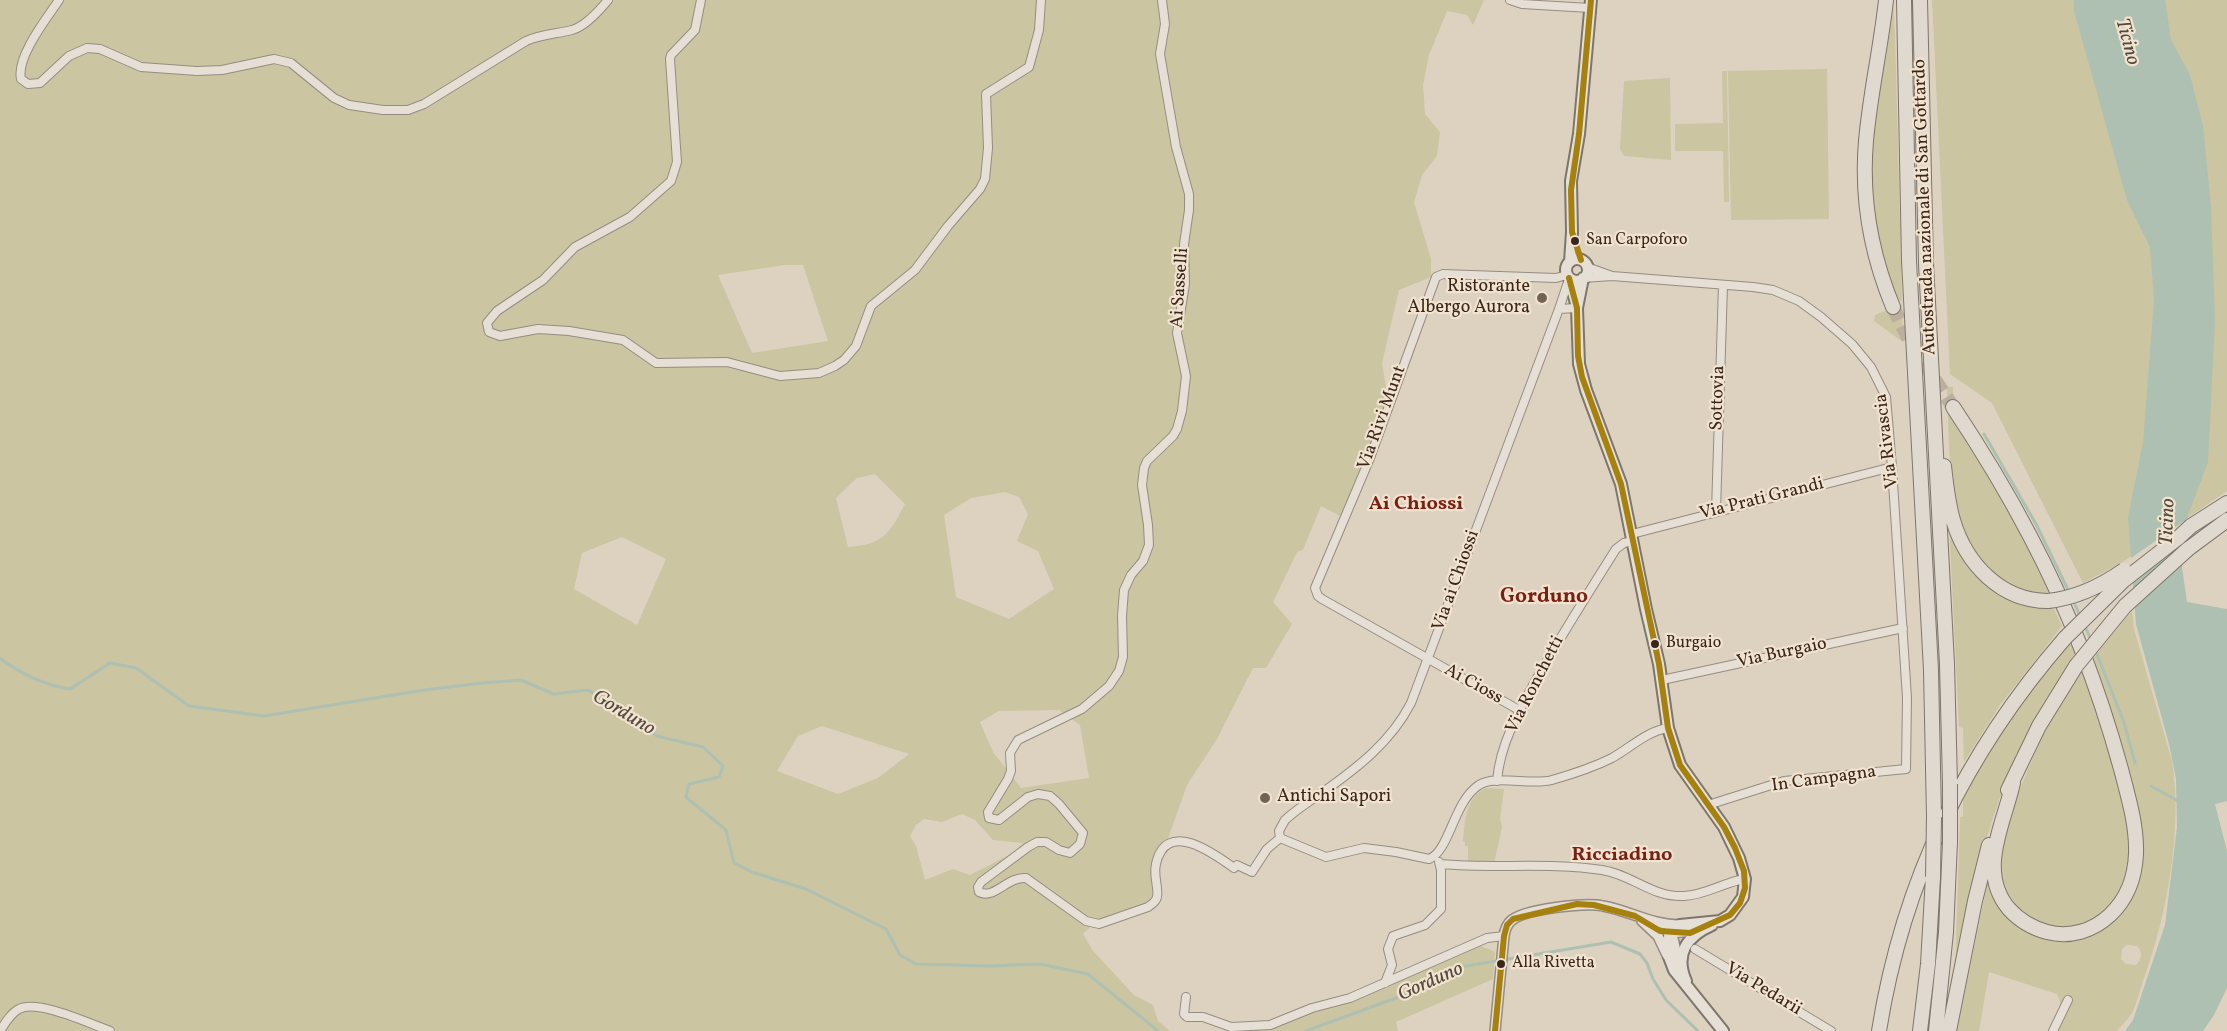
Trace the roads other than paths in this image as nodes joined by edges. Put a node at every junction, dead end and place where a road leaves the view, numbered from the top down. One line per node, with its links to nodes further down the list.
1 (59, 0): 2 (street)
2 (608, 0)
3 (701, 0): 4 (street)
4 (1041, 0)
5 (1162, 0): 37 (street, Ai Sasselli)
6 (1510, 0): 10 (street)
7 (1886, 0): 16 (highway)
8 (1904, 0): 60 (highway, bridge)
9 (1920, 0): 19 (highway, Autostrada nazionale di San Gottardo)
10 (1591, 4): 11 (main road)
11 (1572, 232): 12 (main road); 13 (main road)
12 (1570, 262): 13 (main road); 14 (main road)
13 (1584, 269): 14 (main road); 15 (street, Via Rivascia); 17 (main road)
14 (1568, 277): 17 (main road); 18 (street, Via ai Chiossi); 28 (street, Via Rivi Munt)
15 (1723, 285): 21 (street, Via Rivascia); 23 (street, Sottovia)
16 (1893, 307)
17 (1577, 308): 18 (street); 26 (main road)
18 (1559, 309): 28 (street, Via ai Chiossi)
19 (1932, 377): 25 (highway, bridge); 61 (highway, bridge)
20 (1953, 407): 34 (highway)
21 (1892, 467): 23 (street, Via Prati Grandi); 27 (street, Via Rivascia)
22 (2227, 503): 25 (highway)
23 (1716, 511): 26 (street, Via Prati Grandi)
24 (2227, 520): 34 (highway, bridge)
25 (2191, 526): 59 (highway, bridge)
26 (1632, 537): 29 (main road); 30 (street, Via Ronchetti)
27 (1903, 628): 29 (street, Via Burgaio); 32 (street, Via Rivascia)
28 (1428, 659): 30 (street, Ai Cioss); 36 (street, Via ai Chiossi)
29 (1662, 680): 31 (main road)
30 (1519, 710): 33 (street, Via Ronchetti)
31 (1668, 728): 33 (street); 35 (main road)
32 (1906, 769): 35 (street, In Campagna)
33 (1497, 781): 38 (street)
34 (2013, 783): 62 (highway)
35 (1708, 806): 40 (main road)
36 (1280, 838): 37 (street, Via ai Chiossi); 38 (street)
37 (1181, 840)
38 (1433, 858): 39 (street)
39 (1441, 864): 40 (street); 50 (street)
40 (1745, 879): 41 (main road)
41 (1720, 921): 43 (main road); 44 (main road)
42 (1653, 925): 43 (street); 45 (street); 46 (street); 48 (street)
43 (1680, 925): 45 (main road)
44 (1698, 931): 45 (street); 49 (main road)
45 (1670, 933): 48 (main road); 49 (street)
46 (1503, 937): 50 (street); 56 (street)
47 (1695, 949): 58 (street, Via Pedarii)
48 (1669, 957): 51 (main road)
49 (1683, 975): 51 (main road)
50 (1385, 983): 52 (street)
51 (1689, 987): 57 (main road)
52 (1186, 997)
53 (2068, 1000): 63 (street)
54 (0, 1031): 55 (street)
55 (110, 1031)
56 (1495, 1031)
57 (1723, 1031)
58 (1831, 1031)
59 (1879, 1031)
60 (1920, 1031)
61 (1936, 1031)
62 (1949, 1031)
63 (2053, 1031)

